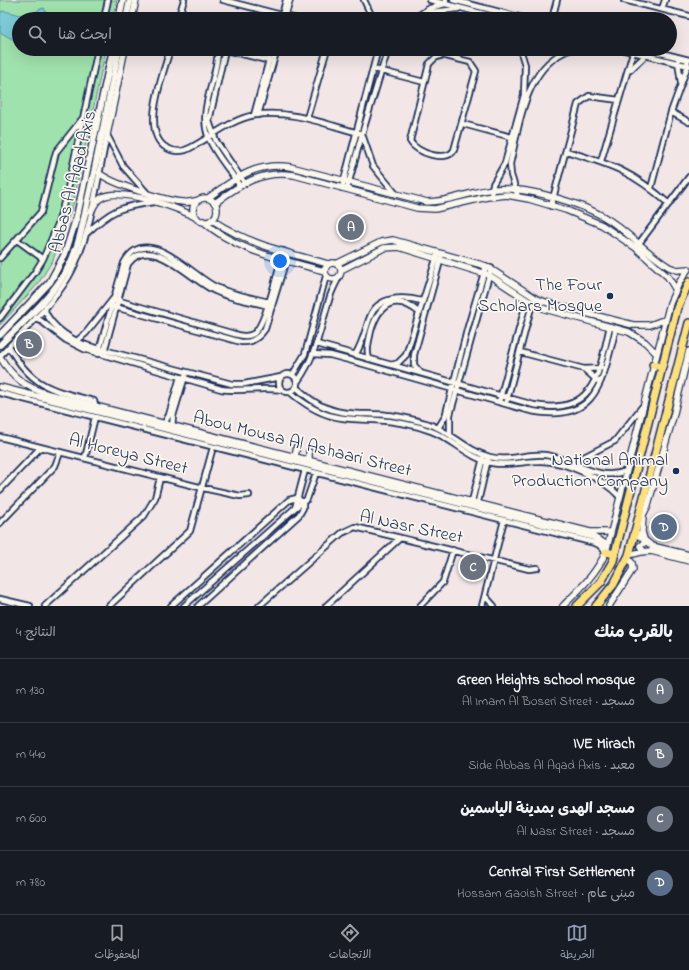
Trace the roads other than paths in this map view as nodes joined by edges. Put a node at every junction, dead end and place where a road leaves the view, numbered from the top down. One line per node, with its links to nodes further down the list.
1 (108, 0): 16 (street)
2 (184, 0): 20 (street)
3 (223, 0): 21 (street)
4 (286, 0): 22 (street)
5 (290, 0): 23 (street)
6 (364, 0): 24 (street)
7 (430, 0): 13 (street)
8 (453, 0): 28 (street)
9 (557, 0): 29 (street)
10 (624, 0): 15 (street)
11 (665, 0): 15 (street)
12 (131, 1): 17 (main road); 18 (main road); 19 (street)
13 (445, 2): 14 (street); 25 (street)
14 (463, 8): 26 (street); 27 (street)
15 (662, 9): 30 (street)
16 (105, 12)
17 (124, 12)
18 (128, 12)
19 (132, 12)
20 (180, 12)
21 (266, 12)
22 (285, 12)
23 (286, 12)
24 (370, 12)
25 (425, 12)
26 (432, 12)
27 (477, 12)
28 (499, 12)
29 (554, 12)
30 (674, 12)
31 (677, 13): 32 (street)
32 (689, 16)
33 (97, 56): 68 (street)
34 (111, 56): 35 (main road); 60 (main road, Abbas Al Aqad Axis)
35 (115, 56)
36 (117, 56): 60 (main road, Abbas Al Aqad Axis)
37 (124, 56): 73 (street)
38 (168, 56): 74 (street)
39 (218, 56): 74 (street)
40 (222, 56): 74 (street)
41 (251, 56): 55 (street)
42 (271, 56): 55 (street)
43 (274, 56): 55 (street)
44 (325, 56): 69 (street)
45 (377, 56): 58 (street)
46 (386, 56): 59 (street)
47 (522, 56): 64 (street)
48 (556, 56): 64 (street)
49 (632, 56): 61 (street)
50 (645, 56): 61 (street)
51 (650, 56): 56 (street)
52 (672, 56): 53 (street)
53 (680, 58): 54 (street); 56 (street)
54 (688, 60): 57 (street)
55 (271, 61): 67 (street)
56 (678, 63): 57 (street); 63 (street)
57 (688, 66): 63 (street)
58 (374, 69): 59 (street); 72 (street)
59 (381, 70): 62 (street); 72 (street)
60 (111, 72): 77 (main road, Abbas Al Aqad Axis); 142 (main road, Abbas Al Aqad Axis)
61 (628, 73): 65 (street)
62 (424, 82): 71 (street); 71 (street)
63 (681, 83): 66 (street)
64 (526, 95): 75 (street)
65 (619, 100): 76 (street); 78 (street)
66 (672, 112): 70 (street); 86 (street)
67 (256, 115): 69 (street); 74 (street)
68 (84, 117): 105 (street); 110 (street)
69 (307, 118): 72 (street)
70 (689, 122)
71 (463, 124): 75 (street)
72 (359, 133): 83 (street); 90 (street)
73 (107, 135): 77 (street); 89 (street)
74 (210, 135): 81 (street)
75 (514, 138): 79 (street)
76 (566, 151): 78 (street); 94 (street)
77 (101, 153): 80 (street); 100 (main road, Abbas Al Aqad Axis)
78 (601, 162): 86 (street)
79 (508, 163): 87 (street); 88 (street)
80 (99, 173): 89 (street); 100 (street)
81 (238, 177): 83 (street); 84 (street); 93 (street)
82 (689, 177): 98 (street)
83 (347, 181): 85 (street); 90 (street)
84 (242, 184): 85 (street); 97 (street)
85 (345, 188): 91 (street)
86 (651, 188): 98 (street)
87 (491, 189): 88 (street); 90 (street); 91 (street)
88 (517, 190): 92 (street); 94 (street)
89 (146, 192): 95 (street)
90 (396, 194)
91 (491, 196): 92 (street)
92 (518, 197): 99 (street)
93 (208, 198): 95 (street); 97 (street)
94 (554, 198): 99 (street); 106 (street)
95 (199, 200): 101 (street)
96 (154, 202): 100 (street); 101 (street); 104 (street)
97 (215, 203): 102 (street)
98 (669, 204): 106 (street)
99 (551, 206): 106 (street)
100 (88, 212): 104 (street); 127 (main road, Abbas Al Aqad Axis)
101 (197, 218): 103 (street)
102 (212, 220): 103 (street); 107 (street)
103 (203, 221): 111 (street)
104 (86, 234): 127 (street)
105 (17, 240): 109 (street); 110 (street)
106 (638, 246): 115 (street); 122 (street)
107 (286, 252): 111 (street); 112 (street)
108 (440, 256): 113 (street); 114 (street); 116 (street); 118 (street); 126 (street); 133 (street)
109 (0, 258)
110 (43, 259): 135 (street)
111 (283, 260): 117 (street); 128 (street)
112 (328, 264): 113 (street); 117 (street)
113 (336, 264): 116 (street)
114 (488, 267): 118 (street); 140 (street)
115 (688, 268): 122 (street)
116 (341, 270): 119 (street)
117 (326, 274): 119 (street); 171 (street)
118 (486, 274): 125 (street); 176 (street); 178 (street)
119 (338, 277): 147 (street)
120 (689, 282): 164 (main road)
121 (214, 289): 123 (street); 124 (street); 128 (street)
122 (676, 290): 136 (street)
123 (113, 299): 124 (street); 130 (street); 145 (street)
124 (119, 300): 131 (street); 141 (street)
125 (527, 300): 129 (street); 187 (street)
126 (422, 301): 132 (street); 156 (street)
127 (44, 304): 134 (street); 138 (street); 148 (main road, Abbas Al Aqad Axis)
128 (270, 304): 143 (street); 146 (street)
129 (532, 304): 139 (street); 153 (street)
130 (111, 306): 131 (street); 151 (street)
131 (117, 307): 144 (street); 150 (street)
132 (419, 312): 133 (street); 160 (street); 162 (street)
133 (424, 316): 169 (street)
134 (36, 317): 138 (street); 149 (street)
135 (0, 318)
136 (666, 319): 140 (street); 154 (street)
137 (689, 323): 170 (main road)
138 (52, 325): 145 (street); 151 (street)
139 (613, 327): 140 (street); 165 (street)
140 (624, 327): 154 (street)
141 (224, 331): 143 (street); 144 (street)
142 (0, 335)
143 (246, 336): 146 (street)
144 (222, 337): 146 (street)
145 (77, 341): 151 (street)
146 (247, 342)
147 (317, 344): 155 (street); 156 (street)
148 (0, 346)
149 (9, 347): 157 (street); 186 (street)
150 (105, 350): 151 (street); 158 (street); 168 (street)
151 (98, 351): 158 (street)
152 (689, 351): 170 (street)
153 (520, 352): 167 (street); 188 (street)
154 (656, 353): 163 (street)
155 (313, 354): 161 (street); 175 (street)
156 (355, 355): 159 (street)
157 (0, 356): 186 (street, Abou Mousa Al Ashaari Street)
158 (103, 356): 174 (street)
159 (362, 357): 160 (street); 161 (street)
160 (369, 359): 162 (street)
161 (360, 363): 172 (street)
162 (389, 365): 166 (street)
163 (653, 365): 164 (main road); 191 (street)
164 (662, 367): 234 (main road)
165 (603, 368): 167 (street); 177 (street)
166 (408, 369): 169 (street); 172 (street)
167 (584, 369): 177 (street)
168 (184, 372): 173 (street); 174 (street)
169 (420, 372): 176 (street)
170 (680, 373): 222 (street); 224 (main road)
171 (292, 374): 173 (street); 175 (street)
172 (407, 375): 181 (street)
173 (281, 377): 182 (street)
174 (182, 379): 182 (street); 193 (street); 194 (street)
175 (298, 381): 180 (street)
176 (453, 381): 178 (street); 181 (street)
177 (598, 382): 188 (street); 190 (street)
178 (460, 383): 183 (street); 187 (street)
179 (0, 388): 186 (street, Abou Mousa Al Ashaari Street)
180 (296, 388): 184 (street); 195 (street)
181 (452, 388): 183 (street); 195 (street)
182 (282, 390): 184 (street)
183 (458, 390): 189 (street); 196 (street)
184 (290, 392): 208 (street)
185 (0, 393): 192 (street)
186 (48, 394): 193 (street, Abou Mousa Al Ashaari Street); 193 (street, Abou Mousa Al Ashaari Street)
187 (501, 395): 188 (street); 189 (street)
188 (508, 397): 190 (street)
189 (499, 402): 190 (street)
190 (506, 404)
191 (642, 407): 209 (street); 211 (street)
192 (95, 417): 199 (street); 206 (street)
193 (163, 426): 194 (street, Abou Mousa Al Ashaari Street)
194 (172, 428): 201 (street, Abou Mousa Al Ashaari Street)
195 (438, 428): 196 (street)
196 (450, 434): 204 (street)
197 (0, 437): 200 (street, Al Horeya Street)
198 (296, 446): 205 (street)
199 (213, 447): 210 (street); 214 (street)
200 (40, 448): 203 (street, Al Horeya Street); 215 (street)
201 (258, 450): 205 (street, Abou Mousa Al Ashaari Street); 220 (street, Abou Mousa Al Ashaari Street)
202 (309, 452): 207 (street)
203 (60, 453): 206 (street, Al Horeya Street); 225 (street)
204 (486, 456): 208 (street); 209 (street)
205 (295, 457): 207 (street, Abou Mousa Al Ashaari Street)
206 (85, 458): 213 (street, Al Horeya Street)
207 (309, 461): 220 (street, Abou Mousa Al Ashaari Street)
208 (485, 461): 209 (street); 220 (street)
209 (569, 464): 211 (street); 217 (street)
210 (305, 470): 212 (street); 218 (street)
211 (626, 471): 217 (street)
212 (316, 473): 219 (street); 223 (street)
213 (160, 478): 214 (street, Al Horeya Street); 249 (street)
214 (203, 488): 216 (street, Al Horeya Street); 250 (street)
215 (0, 490)
216 (249, 495)
217 (619, 496): 226 (street)
218 (297, 498): 219 (street); 221 (street); 231 (street)
219 (303, 502): 221 (street); 242 (street)
220 (474, 505): 226 (street, Abou Mousa Al Ashaari Street); 233 (street, Abou Mousa Al Ashaari Street)
221 (294, 508): 237 (street)
222 (643, 516): 224 (street); 229 (street)
223 (504, 520): 233 (street); 238 (street)
224 (636, 522): 227 (main road)
225 (0, 523)
226 (611, 532): 233 (street)
227 (634, 532): 229 (street); 236 (main road)
228 (400, 538): 230 (street, Al Nasr Street); 247 (street, Al Nasr Street); 256 (street)
229 (645, 542): 232 (street); 235 (street)
230 (453, 550): 238 (street, Al Nasr Street); 257 (street)
231 (232, 551): 237 (street); 251 (street)
232 (643, 551): 236 (street); 239 (street)
233 (606, 552): 234 (main road); 260 (street)
234 (615, 554): 261 (main road)
235 (689, 555)
236 (628, 557): 262 (main road); 263 (street)
237 (238, 558): 241 (street)
238 (494, 561): 240 (street, Al Nasr Street); 245 (street)
239 (689, 561)
240 (537, 568)
241 (225, 569): 242 (street); 243 (street)
242 (231, 575): 244 (street)
243 (202, 590): 244 (street); 252 (street)
244 (209, 596): 253 (street)
245 (485, 596): 258 (street); 259 (street)
246 (0, 599): 248 (street)
247 (264, 601): 254 (street, Al Nasr Street); 255 (street)
248 (30, 606)
249 (44, 606)
250 (109, 606)
251 (171, 606)
252 (184, 606)
253 (198, 606)
254 (259, 606)
255 (268, 606)
256 (326, 606)
257 (420, 606)
258 (482, 606)
259 (494, 606)
260 (563, 606)
261 (577, 606)
262 (596, 606)
263 (609, 606)

